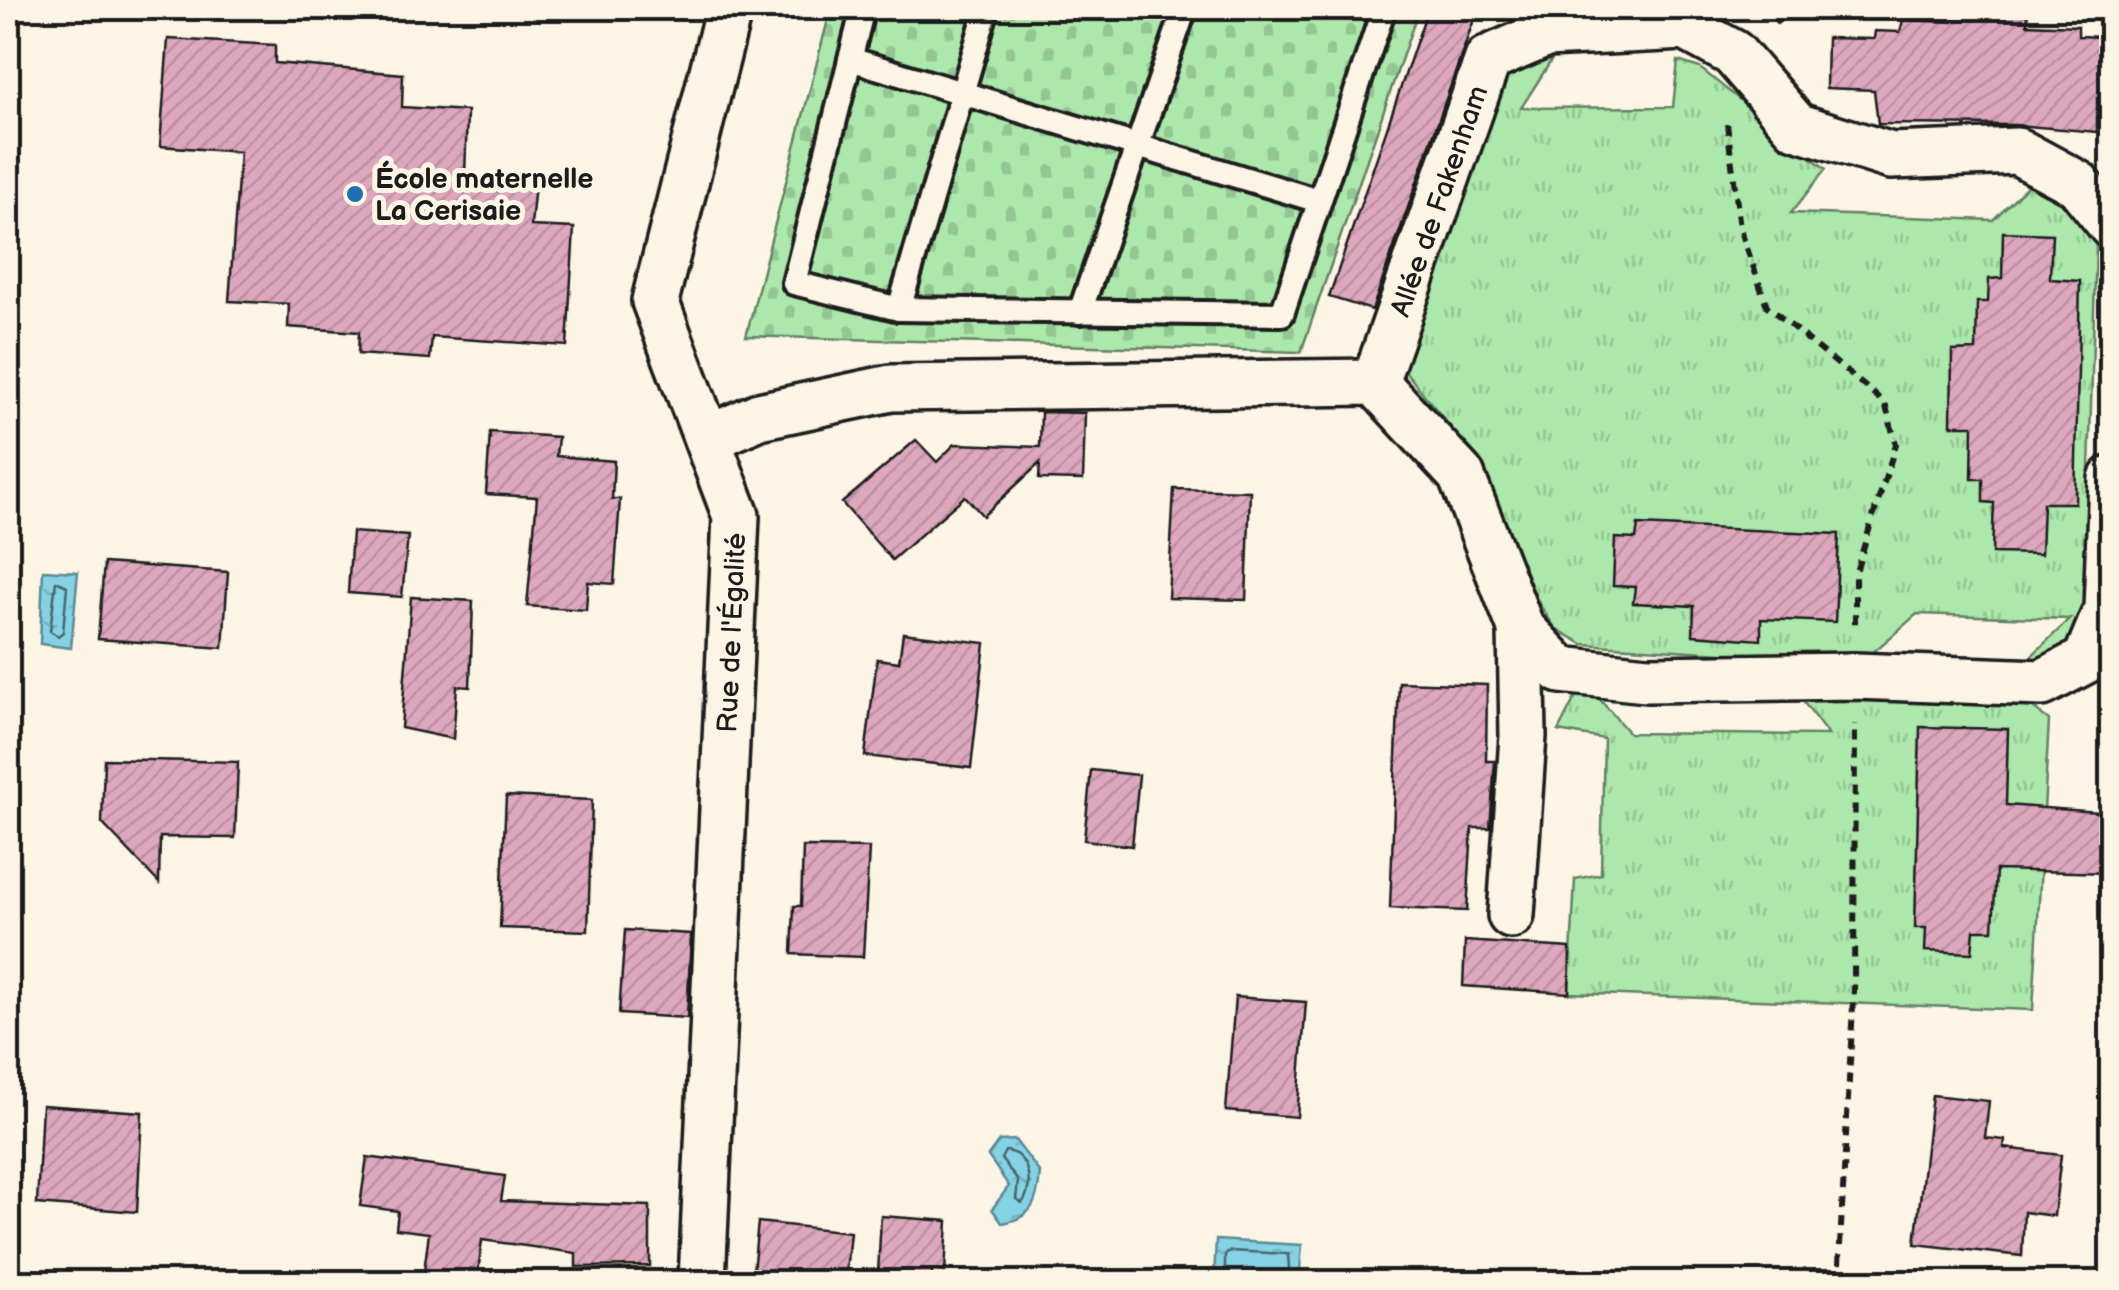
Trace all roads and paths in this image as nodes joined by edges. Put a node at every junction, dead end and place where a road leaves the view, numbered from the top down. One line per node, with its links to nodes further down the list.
1 (729, 8): 16 (street, Rue de l'Égalité)
2 (863, 8): 8 (lane)
3 (988, 8): 9 (lane)
4 (1185, 8): 10 (lane)
5 (1384, 8): 11 (lane)
6 (1795, 8): 7 (path)
7 (1732, 54): 12 (street, Allée de Fakenham); 15 (street, Allée de Fakenham); 19 (path)
8 (850, 59): 9 (lane); 13 (lane)
9 (962, 94): 10 (lane); 13 (lane)
10 (1137, 146): 11 (lane); 14 (lane)
11 (1320, 201): 14 (lane)
12 (2112, 226)
13 (899, 309): 14 (lane)
14 (1080, 312)
15 (1375, 382): 16 (street); 18 (street)
16 (710, 438): 21 (street, Rue de l'Égalité)
17 (2112, 479): 19 (street)
18 (1521, 628): 19 (street); 20 (street)
19 (1856, 676): 22 (path)
20 (1512, 915)
21 (702, 1282)
22 (1838, 1282)

